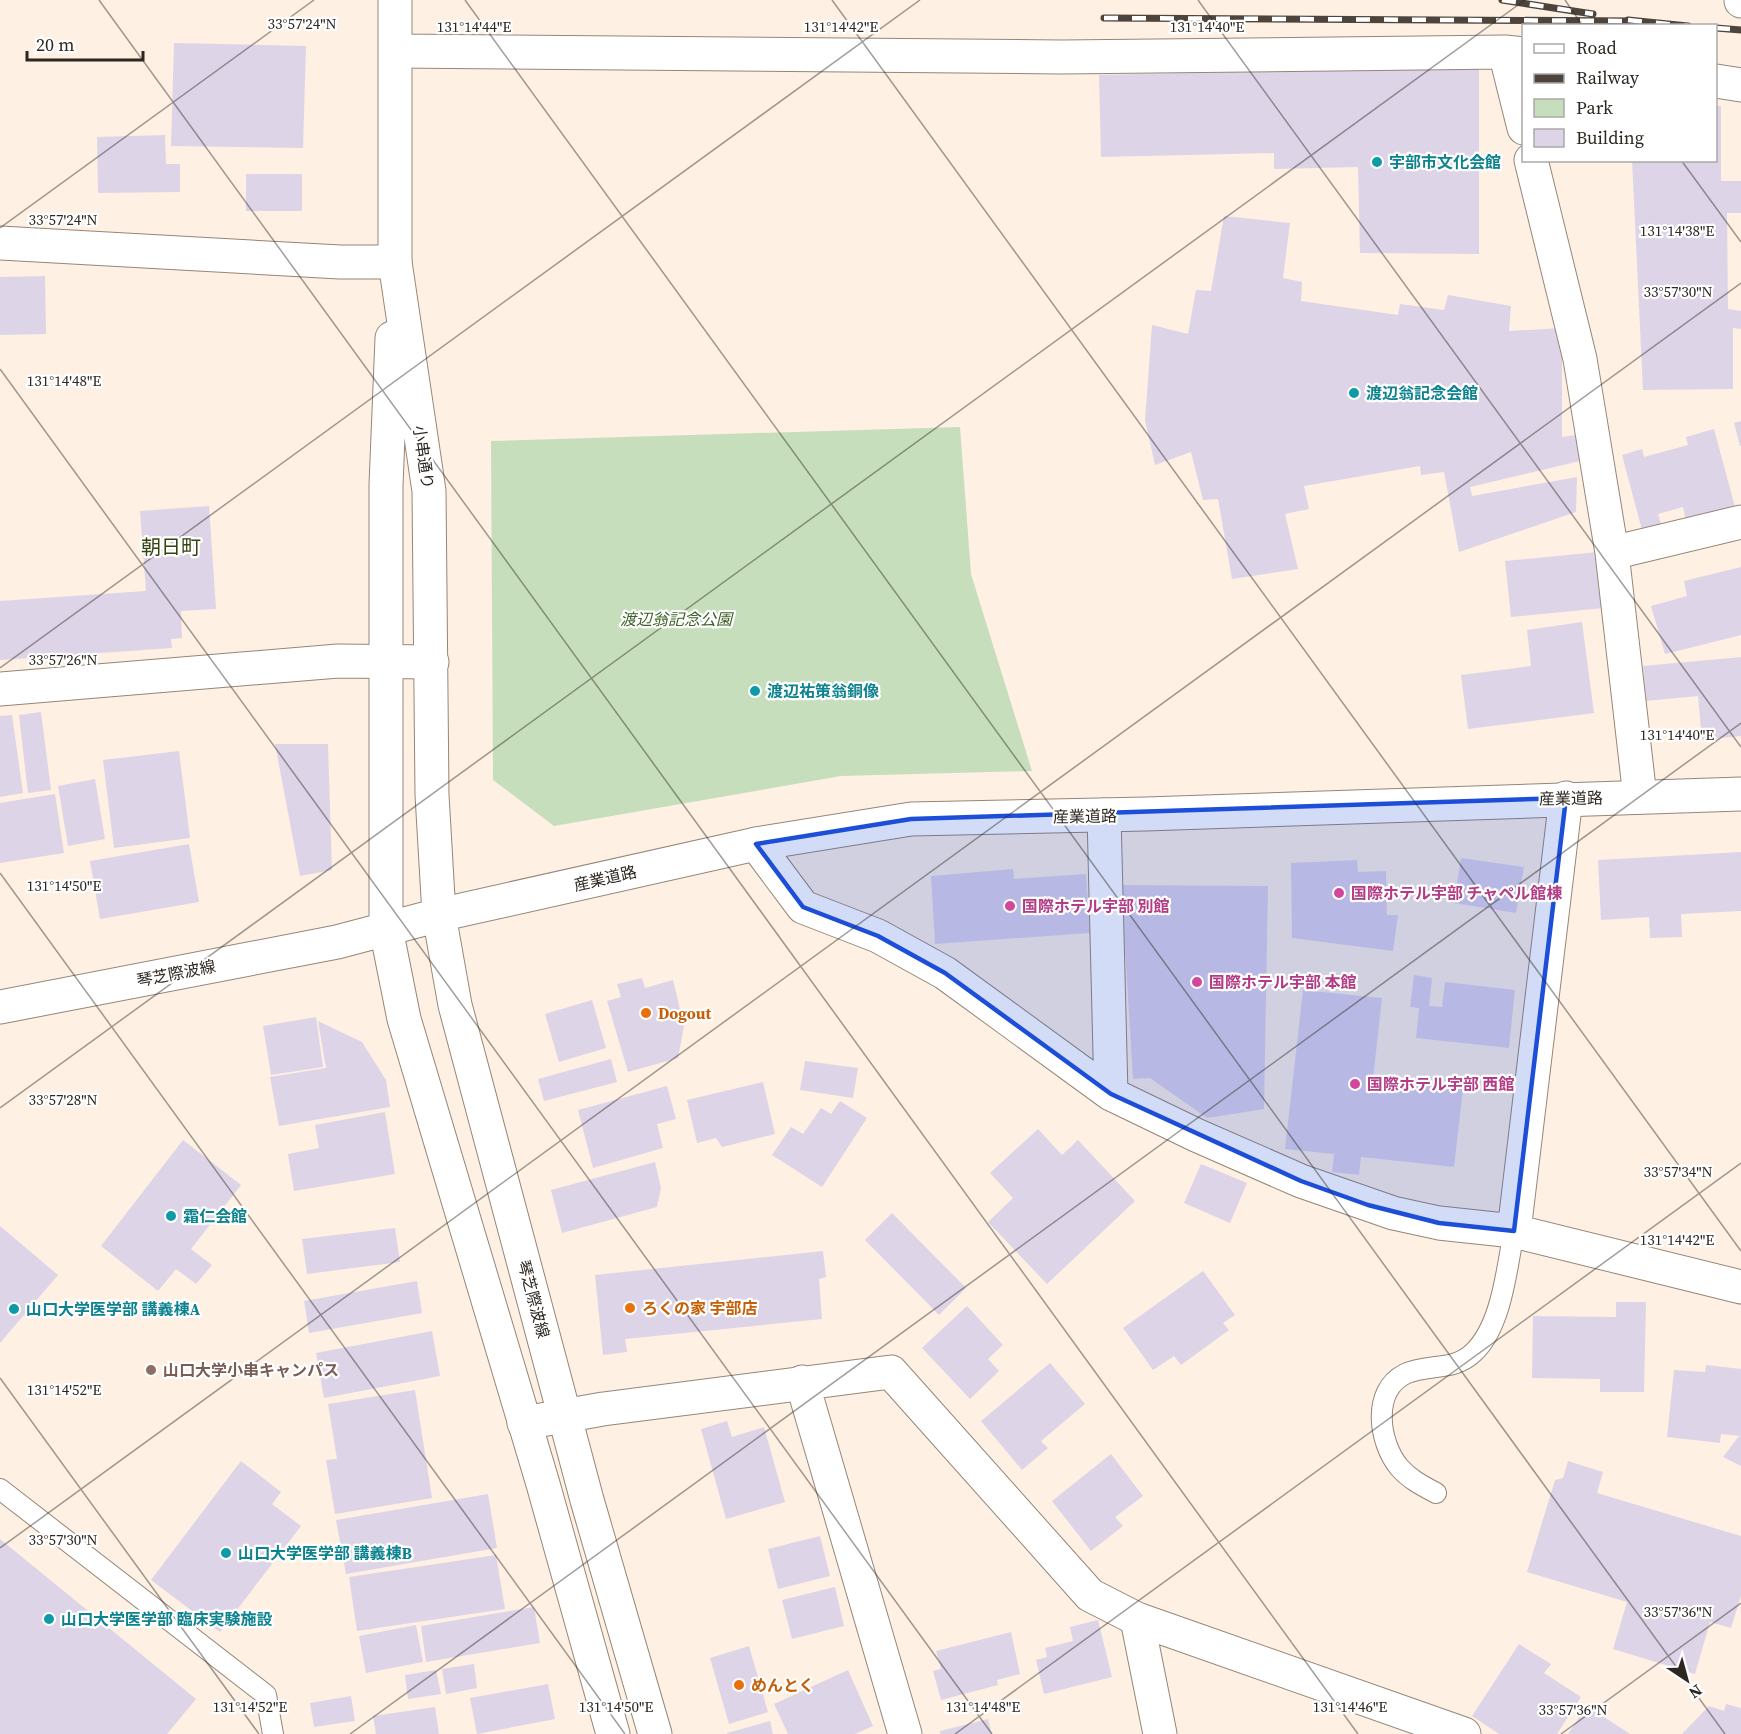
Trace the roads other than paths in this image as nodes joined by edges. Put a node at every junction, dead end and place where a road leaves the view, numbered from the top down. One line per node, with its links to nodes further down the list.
1 (395, 0): 2 (street, 小串通り)
2 (396, 51): 3 (street); 9 (street, 小串通り)
3 (1514, 53): 6 (street)
4 (1717, 81): 5 (street)
5 (1741, 85)
6 (1522, 113)
7 (1531, 162): 11 (street)
8 (0, 243): 9 (street)
9 (395, 262): 12 (street); 13 (street, 小串通り)
10 (1741, 522): 11 (street)
11 (1612, 553): 16 (street)
12 (385, 662): 13 (street); 14 (street); 21 (street)
13 (432, 662): 20 (street, 小串通り)
14 (0, 689)
15 (1741, 794): 16 (street, 産業道路)
16 (1640, 797): 17 (street, 産業道路)
17 (1566, 798): 18 (street, 産業道路); 24 (street)
18 (1104, 815): 19 (street, 産業道路); 23 (street)
19 (756, 844): 20 (street, 産業道路); 23 (street)
20 (439, 915): 21 (street, 琴芝際波線); 27 (street, 琴芝際波線)
21 (386, 929): 22 (street, 琴芝際波線); 28 (street)
22 (0, 1007)
23 (1112, 1094): 24 (street)
24 (1514, 1231): 25 (street); 30 (lane)
25 (1741, 1287)
26 (802, 1382): 27 (street); 31 (street); 36 (street)
27 (565, 1415): 28 (street); 35 (street, 琴芝際波線)
28 (524, 1423): 34 (street)
29 (0, 1489): 33 (lane)
30 (1436, 1493)
31 (1137, 1619): 32 (street); 37 (street)
32 (1461, 1733)
33 (273, 1734)
34 (613, 1734)
35 (655, 1734)
36 (905, 1734)
37 (1160, 1734)

